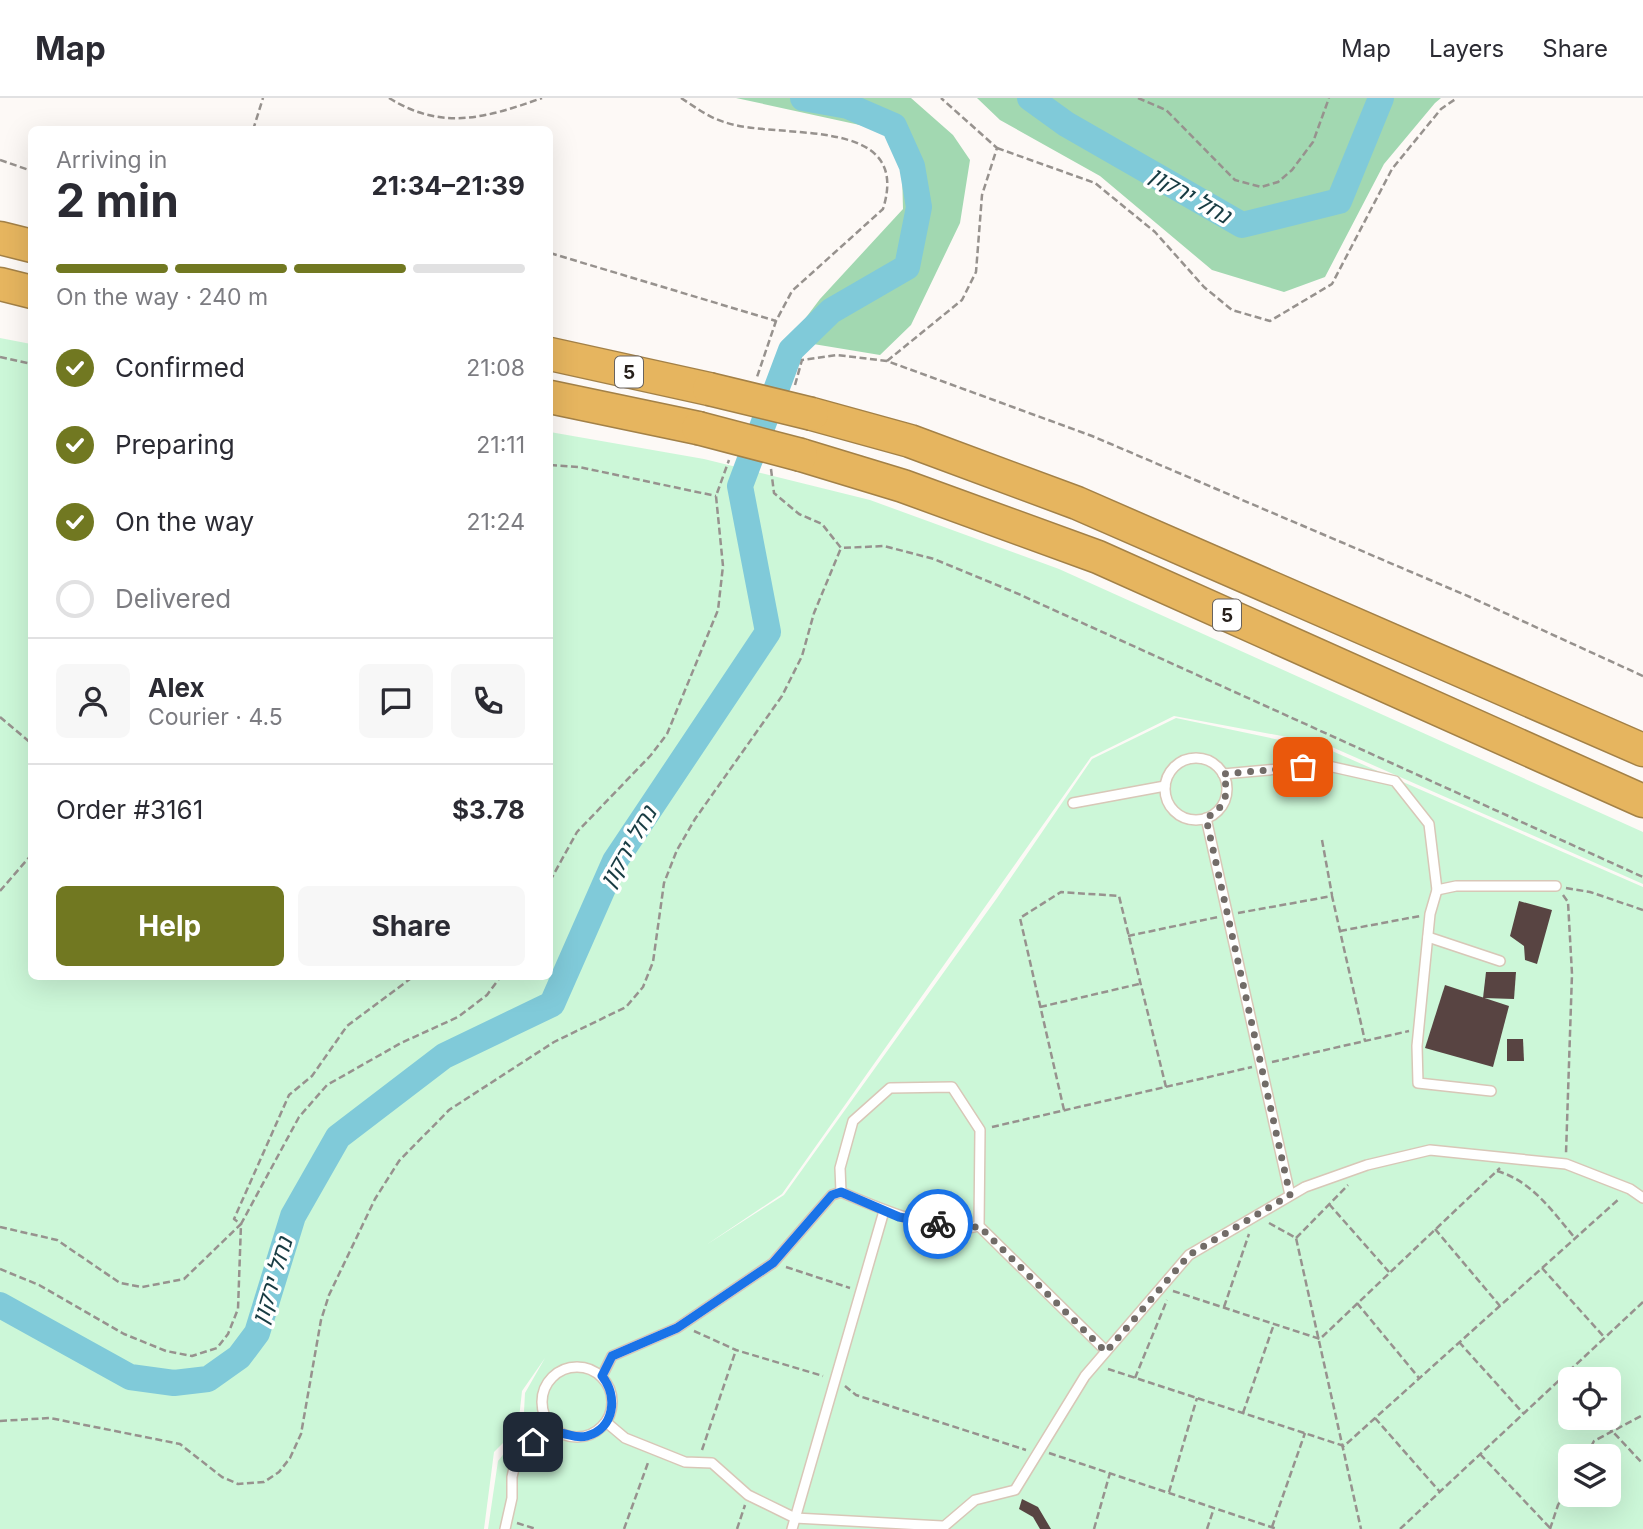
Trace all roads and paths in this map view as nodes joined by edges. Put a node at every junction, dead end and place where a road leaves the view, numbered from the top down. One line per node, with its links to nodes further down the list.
1 (263, 98): 9 (path)
2 (389, 98): 3 (path)
3 (542, 98)
4 (681, 98): 15 (path)
5 (941, 98): 10 (path)
6 (1138, 98): 7 (path)
7 (1329, 98)
8 (1457, 98): 10 (path)
9 (254, 126)
10 (997, 148): 21 (path)
11 (0, 160): 12 (path)
12 (28, 170)
13 (0, 238): 14 (highway)
14 (28, 245)
15 (553, 254)
16 (0, 284): 17 (highway)
17 (28, 291)
18 (553, 356): 30 (highway, 5, bridge)
19 (0, 357): 22 (path)
20 (802, 360): 21 (path)
21 (887, 361): 27 (path)
22 (28, 363)
23 (553, 398): 33 (highway, 5, bridge)
24 (553, 465): 38 (path)
25 (774, 493): 26 (path)
26 (841, 548): 39 (path); 107 (path)
27 (1643, 676)
28 (0, 717): 29 (path)
29 (28, 741)
30 (1643, 750)
31 (1223, 774): 32 (lane); 35 (lane); 41 (lane)
32 (1165, 786): 34 (lane); 35 (lane)
33 (1643, 801)
34 (1073, 803)
35 (1206, 818): 46 (lane)
36 (1322, 840): 43 (path)
37 (28, 859): 42 (path)
38 (553, 876)
39 (1643, 877)
40 (1556, 886): 41 (lane); 44 (path); 63 (path)
41 (1437, 890): 45 (lane)
42 (0, 891)
43 (1332, 896): 46 (path); 47 (path)
44 (1643, 910)
45 (1430, 914): 47 (path); 49 (lane)
46 (1227, 915): 48 (path); 57 (lane)
47 (1340, 931): 56 (path)
48 (1128, 936): 53 (path); 54 (path)
49 (1428, 937): 50 (lane); 55 (lane)
50 (1500, 961)
51 (409, 980): 73 (path)
52 (497, 980): 73 (path)
53 (1140, 983): 54 (path); 58 (path)
54 (1040, 1007): 60 (path)
55 (1419, 1028): 56 (path); 59 (lane)
56 (1365, 1041): 57 (path)
57 (1261, 1065): 58 (path); 68 (lane)
58 (1166, 1087): 60 (path)
59 (1491, 1091)
60 (1064, 1110): 61 (path)
61 (980, 1130): 67 (lane); 74 (lane)
62 (1510, 1158): 63 (lane); 64 (lane); 65 (path)
63 (1566, 1164): 66 (lane)
64 (1367, 1165): 68 (lane); 70 (path)
65 (1497, 1171): 76 (path); 78 (path)
66 (1630, 1189): 69 (lane); 78 (path)
67 (841, 1192): 71 (lane); 79 (lane)
68 (1290, 1195): 72 (lane)
69 (1643, 1198)
70 (1329, 1203): 77 (path); 82 (path)
71 (884, 1211): 74 (lane); 83 (lane)
72 (1255, 1216): 77 (path); 87 (path); 94 (lane)
73 (241, 1224): 75 (path); 81 (path)
74 (979, 1226): 94 (lane)
75 (0, 1227)
76 (1435, 1229): 82 (path); 86 (path)
77 (1296, 1238): 91 (path)
78 (1576, 1238): 80 (path)
79 (773, 1263): 83 (path); 89 (lane)
80 (1542, 1268): 86 (path); 90 (path)
81 (0, 1269)
82 (1390, 1272): 85 (path)
83 (860, 1291): 100 (lane)
84 (1643, 1302): 90 (path)
85 (1357, 1303): 91 (path); 99 (path)
86 (1500, 1306): 92 (path)
87 (1224, 1307): 88 (path); 98 (path)
88 (1274, 1324): 91 (path); 103 (path)
89 (682, 1325): 93 (path); 97 (lane)
90 (1605, 1338): 96 (path)
91 (1320, 1339): 113 (path)
92 (1460, 1342): 99 (path); 104 (path)
93 (736, 1350): 100 (path); 117 (path)
94 (1106, 1352): 95 (lane)
95 (1095, 1365): 98 (path); 115 (lane)
96 (1574, 1367)
97 (602, 1376): 108 (lane); 110 (lane)
98 (1135, 1378): 102 (path)
99 (1419, 1378): 106 (path)
100 (834, 1379): 115 (path); 125 (lane)
101 (1558, 1382): 104 (path)
102 (1197, 1398): 103 (path); 121 (path)
103 (1243, 1413): 111 (path)
104 (1524, 1414): 116 (path)
105 (1643, 1415): 109 (path)
106 (1375, 1418): 113 (path); 120 (path)
107 (0, 1421)
108 (606, 1422): 110 (lane); 114 (lane)
109 (1612, 1431): 112 (path); 118 (path)
110 (559, 1432): 126 (lane)
111 (1305, 1433): 113 (path); 127 (path)
112 (1592, 1444)
113 (1344, 1446): 137 (path)
114 (653, 1449): 117 (lane); 131 (path)
115 (1038, 1451): 119 (path); 128 (lane)
116 (1480, 1454): 120 (path); 138 (path)
117 (698, 1463): 122 (lane)
118 (1643, 1464)
119 (1110, 1473): 121 (path); 134 (path)
120 (1440, 1492): 129 (path)
121 (1169, 1493): 124 (path)
122 (748, 1495): 125 (lane); 132 (path)
123 (1558, 1505): 138 (path)
124 (1214, 1508): 127 (path); 135 (path)
125 (795, 1518): 128 (lane); 133 (lane)
126 (506, 1525): 130 (path)
127 (1272, 1527): 136 (path)
128 (942, 1528)
129 (1402, 1528)
130 (536, 1529)
131 (624, 1529)
132 (737, 1529)
133 (792, 1529)
134 (1094, 1529)
135 (1207, 1529)
136 (1277, 1529)
137 (1361, 1529)
138 (1550, 1529)

